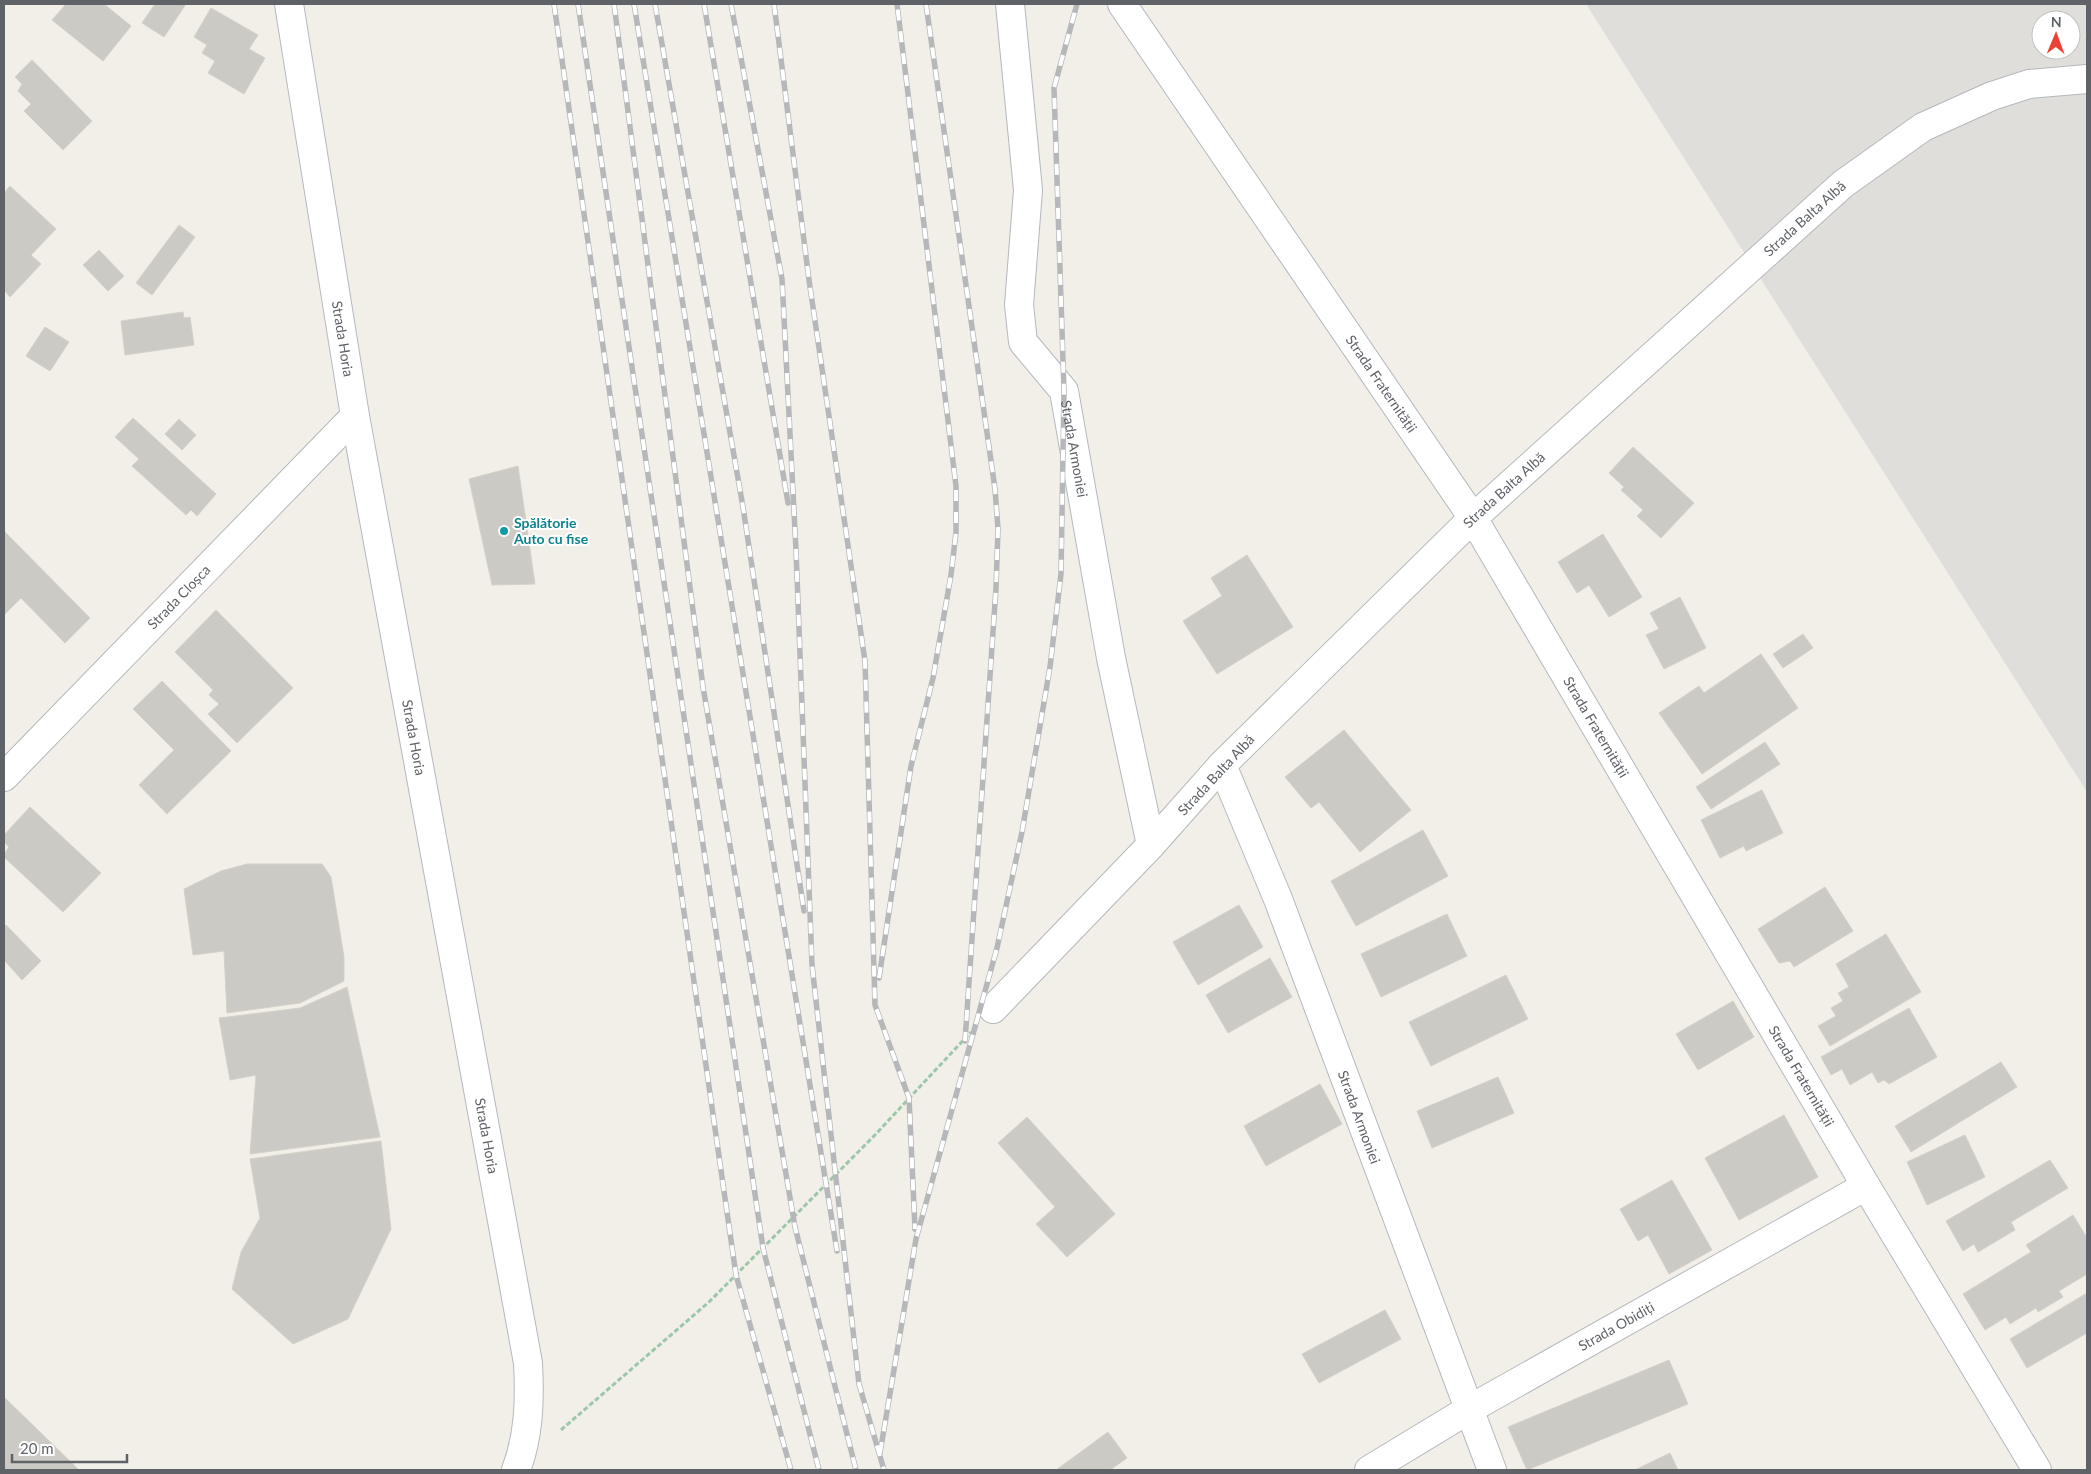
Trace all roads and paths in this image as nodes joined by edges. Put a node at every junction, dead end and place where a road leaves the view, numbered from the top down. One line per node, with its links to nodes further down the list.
1 (289, 4): 5 (street, Strada Horia)
2 (1010, 4): 9 (street, Strada Armoniei)
3 (1122, 4): 6 (street, Strada Fraternității)
4 (2087, 79): 6 (street, Strada Balta Albă)
5 (355, 416): 8 (street, Strada Cloșca); 13 (street, Strada Horia)
6 (1473, 518): 7 (street, Strada Balta Albă); 11 (street, Strada Fraternității)
7 (1222, 765): 9 (street, Strada Balta Albă); 12 (street, Strada Armoniei)
8 (4, 777)
9 (1151, 845): 10 (street, Strada Balta Albă)
10 (993, 1009): 13 (path)
11 (1866, 1186): 12 (street, Strada Obidiți); 16 (street, Strada Fraternității)
12 (1468, 1410): 14 (street, Strada Obidiți); 15 (street, Strada Armoniei)
13 (516, 1469)
14 (1369, 1470)
15 (1492, 1470)
16 (2037, 1470)

